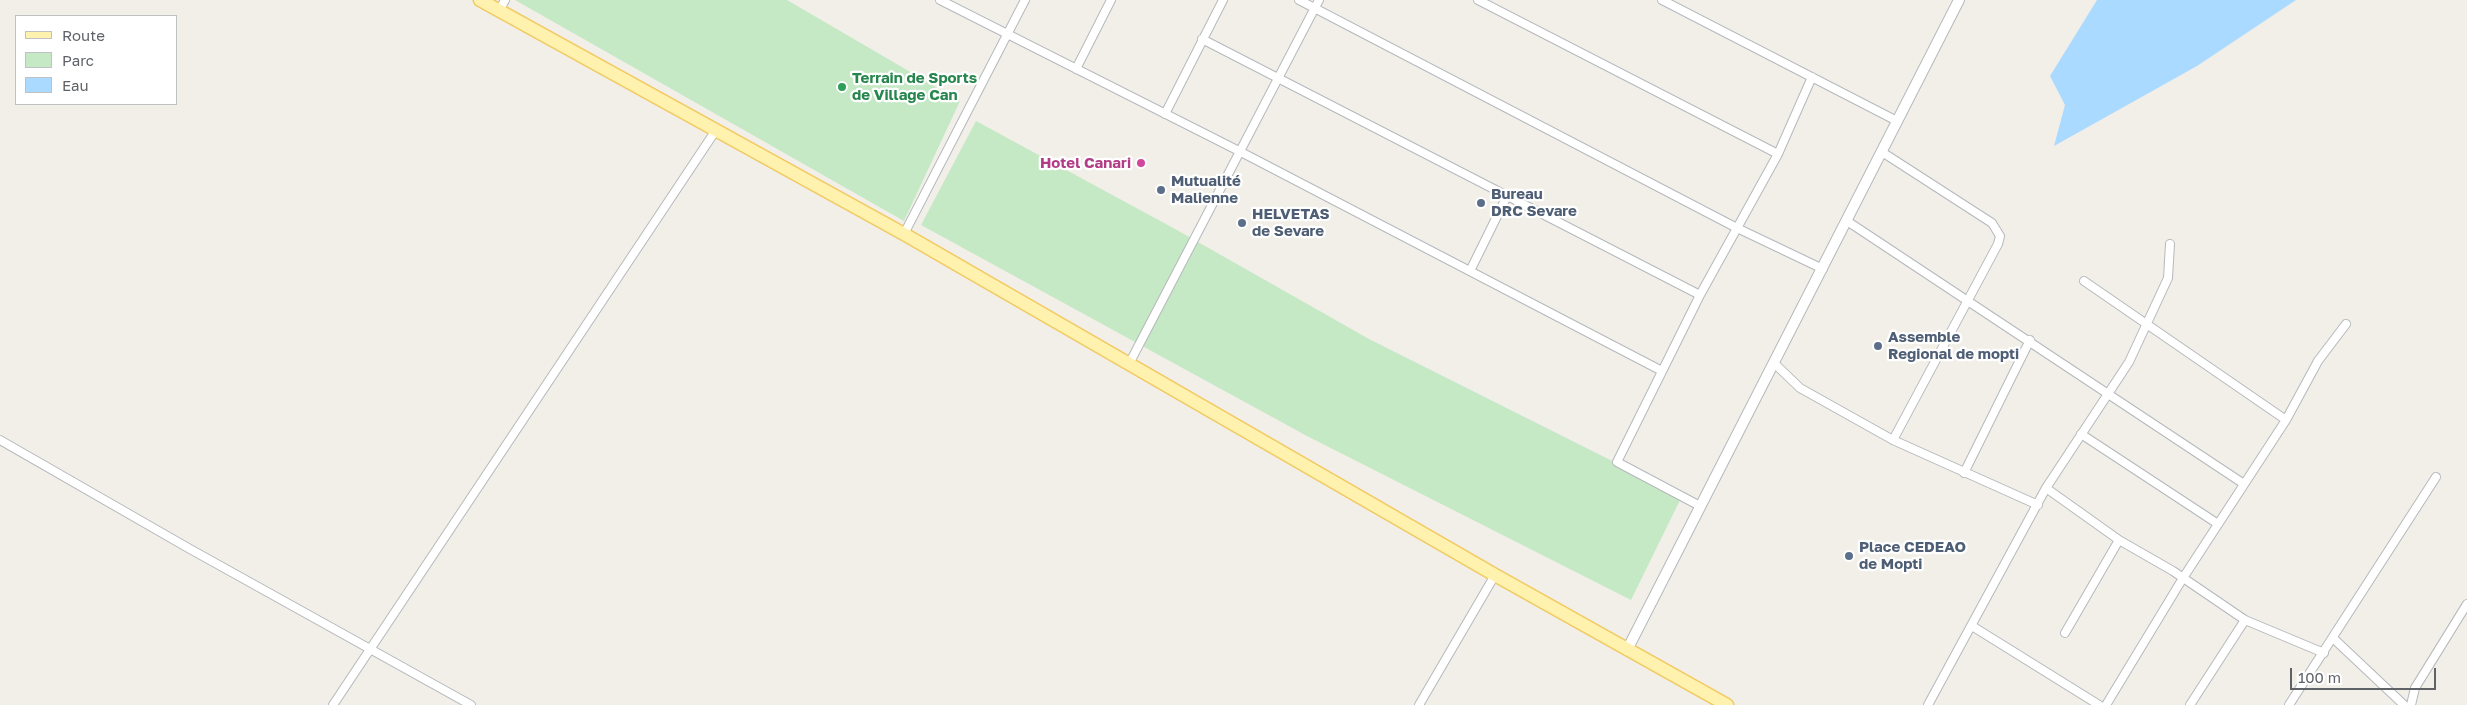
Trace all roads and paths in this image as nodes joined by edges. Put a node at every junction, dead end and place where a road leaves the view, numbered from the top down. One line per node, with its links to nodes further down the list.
1 (480, 0): 11 (main road)
2 (940, 0): 13 (street)
3 (1025, 0): 13 (street)
4 (1110, 0): 15 (street)
5 (1223, 0): 14 (street)
6 (1299, 0): 12 (street)
7 (1318, 0): 12 (street)
8 (1478, 0): 23 (street)
9 (1662, 0): 16 (street)
10 (1959, 0): 19 (street)
11 (502, 5): 20 (main road)
12 (1314, 8): 17 (street); 26 (street)
13 (1008, 34): 15 (street); 27 (street)
14 (1202, 39): 17 (street); 18 (street)
15 (1076, 69): 18 (street)
16 (1812, 77): 19 (street); 23 (street)
17 (1277, 78): 21 (street); 24 (street)
18 (1165, 114): 21 (street)
19 (1897, 121): 22 (street)
20 (716, 130): 27 (main road); 60 (street)
21 (1239, 151): 30 (street); 38 (street)
22 (1882, 152): 25 (street); 33 (street)
23 (1778, 154): 26 (street)
24 (1507, 196): 30 (street); 32 (street)
25 (1847, 221): 29 (street); 33 (street)
26 (1737, 228): 29 (street); 32 (street)
27 (904, 234): 38 (main road)
28 (2170, 244): 34 (street)
29 (1822, 269): 37 (street)
30 (1470, 271): 39 (street)
31 (2084, 281): 34 (street)
32 (1700, 295): 39 (street)
33 (1969, 299): 36 (street); 44 (street)
34 (2146, 324): 40 (street); 41 (street)
35 (2346, 324): 41 (street)
36 (2030, 340): 40 (street); 45 (street)
37 (1774, 363): 44 (street); 50 (street)
38 (1129, 364): 53 (main road)
39 (1662, 371): 50 (street)
40 (2108, 393): 42 (street); 47 (street)
41 (2286, 420): 47 (street)
42 (2082, 434): 48 (street); 51 (street)
43 (0, 440): 60 (street)
44 (1894, 440): 45 (street)
45 (1964, 473): 49 (street)
46 (2436, 477): 59 (street)
47 (2244, 484): 51 (street)
48 (2046, 488): 49 (street); 52 (street)
49 (2038, 505): 57 (street)
50 (1700, 506): 61 (street)
51 (2218, 524): 54 (street)
52 (2119, 540): 54 (street); 58 (street)
53 (1495, 575): 61 (main road); 65 (street)
54 (2183, 578): 56 (street); 69 (street)
55 (2467, 604): 73 (street)
56 (2245, 620): 62 (street); 70 (street)
57 (1972, 626): 67 (street); 68 (street)
58 (2065, 633)
59 (2334, 639): 62 (street); 72 (street)
60 (371, 648): 63 (street); 64 (street)
61 (1627, 650): 66 (main road)
62 (2324, 653): 71 (street)
63 (333, 705)
64 (471, 705)
65 (1418, 705)
66 (1727, 705)
67 (1928, 705)
68 (2099, 705)
69 (2106, 705)
70 (2190, 705)
71 (2289, 705)
72 (2404, 705)
73 (2411, 705)

